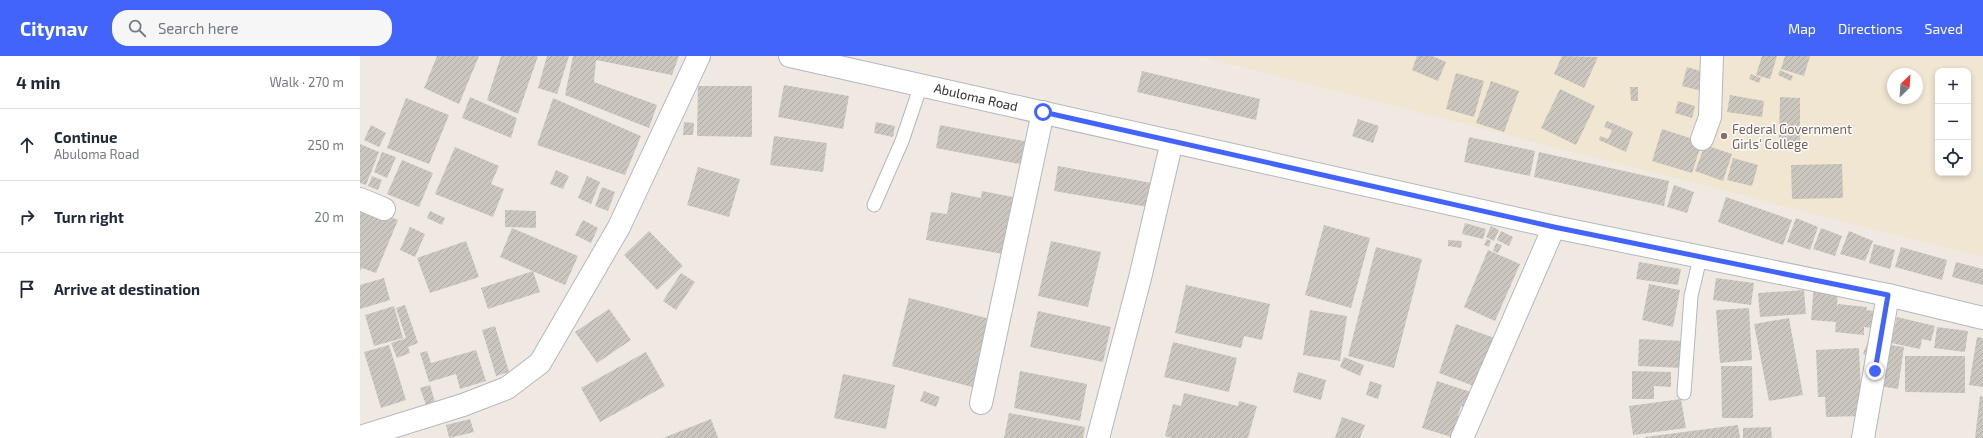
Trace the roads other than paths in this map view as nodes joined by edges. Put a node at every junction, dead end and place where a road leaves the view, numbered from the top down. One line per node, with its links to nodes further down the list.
1 (699, 56): 18 (street)
2 (790, 56): 4 (street, Abuloma Road)
3 (1712, 56): 7 (street)
4 (837, 61): 5 (street, Abuloma Road)
5 (921, 85): 6 (street, Abuloma Road); 10 (lane)
6 (1043, 112): 8 (street, Abuloma Road); 17 (street)
7 (1702, 139)
8 (1172, 141): 12 (street, Abuloma Road); 19 (street)
9 (360, 199): 11 (street)
10 (874, 205)
11 (384, 209)
12 (1554, 227): 13 (street, Abuloma Road); 20 (street)
13 (1700, 258): 14 (street, Abuloma Road); 16 (lane)
14 (1888, 295): 15 (street, Abuloma Road); 21 (street)
15 (1983, 318)
16 (1684, 393)
17 (981, 403)
18 (360, 437)
19 (1098, 438)
20 (1462, 438)
21 (1863, 438)

